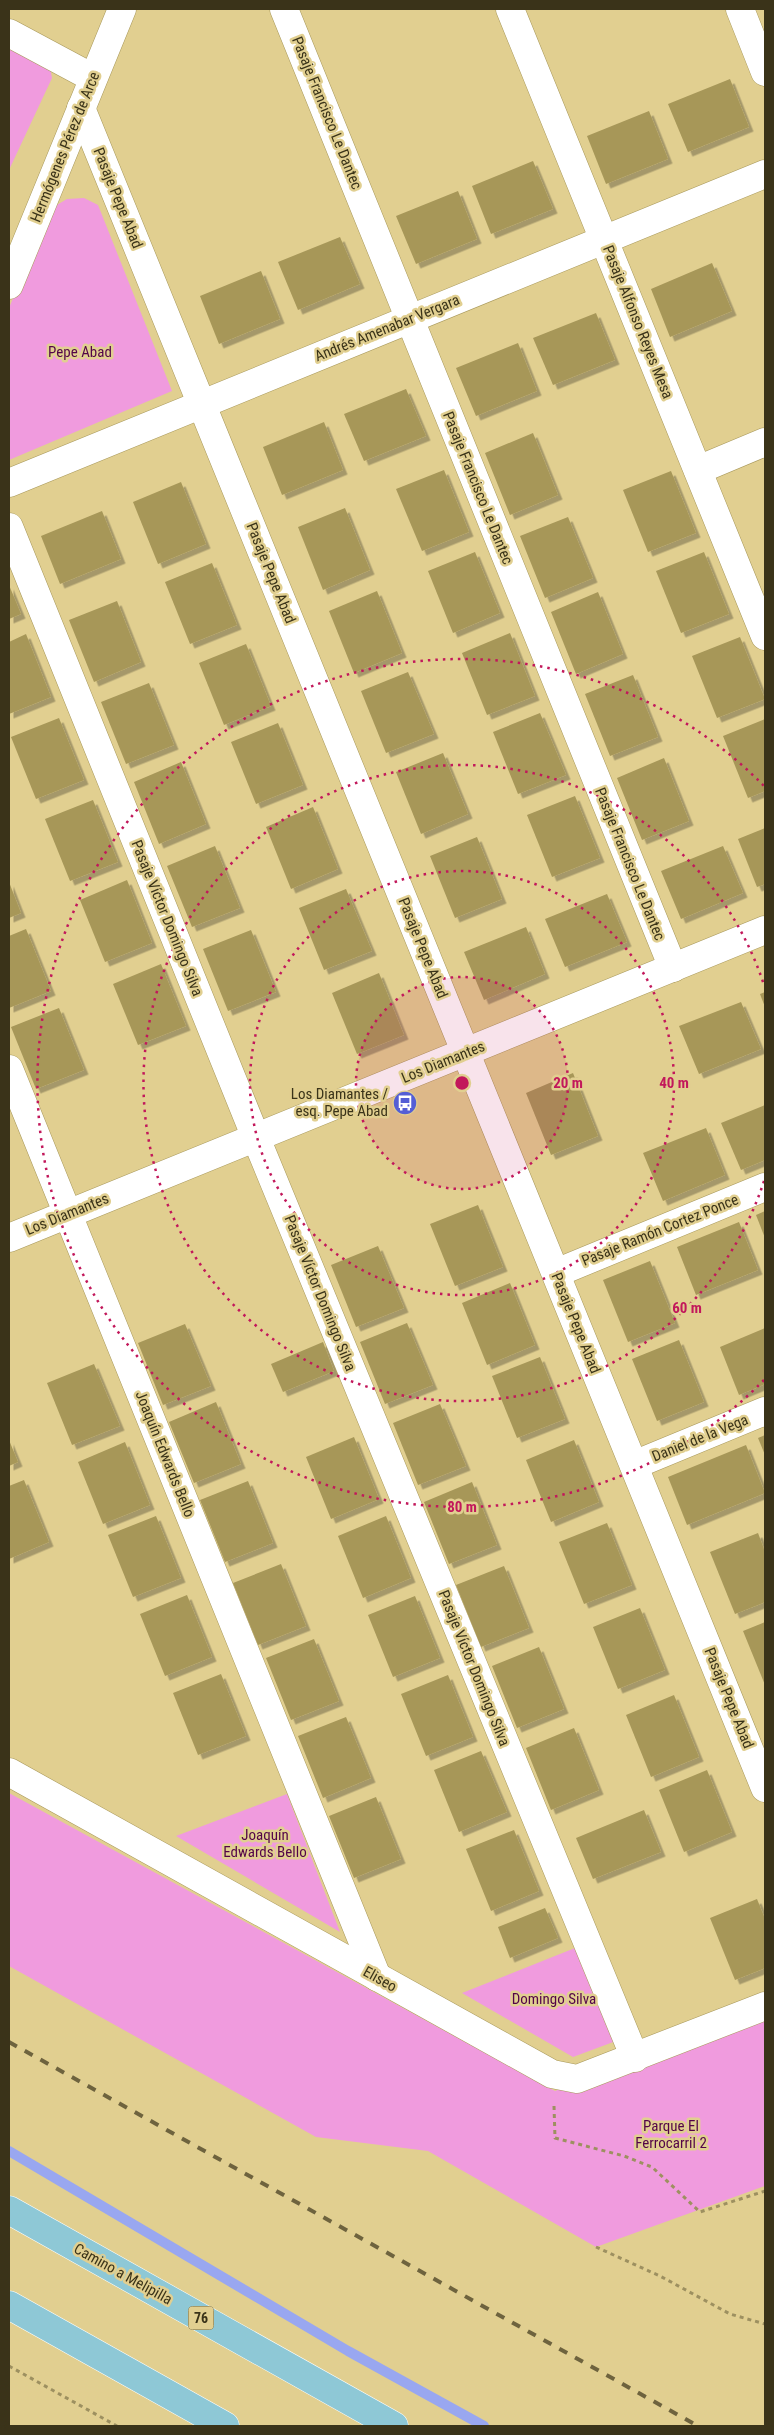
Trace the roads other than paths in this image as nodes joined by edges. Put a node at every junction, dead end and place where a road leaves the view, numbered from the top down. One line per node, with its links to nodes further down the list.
1 (122, 9): 7 (street, Hermógenes Pérez de Arce)
2 (284, 9): 12 (street, Pasaje Francisco Le Dantec)
3 (510, 9): 10 (street, Pasaje Alfonso Reyes Mesa)
4 (740, 9): 6 (street)
5 (9, 33): 7 (street)
6 (765, 72)
7 (93, 78): 8 (street, Hermógenes Pérez de Arce)
8 (81, 108): 11 (street, Hermógenes Pérez de Arce); 13 (street, Pasaje Pepe Abad)
9 (765, 174): 10 (street, Andrés Amenabar Vergara)
10 (604, 240): 12 (street, Andrés Amenabar Vergara); 15 (street, Pasaje Alfonso Reyes Mesa)
11 (9, 285)
12 (410, 319): 13 (street, Andrés Amenabar Vergara); 20 (street, Pasaje Francisco Le Dantec)
13 (202, 404): 16 (street, Andrés Amenabar Vergara); 21 (street, Pasaje Pepe Abad)
14 (765, 442): 15 (street)
15 (698, 470): 18 (street, Pasaje Alfonso Reyes Mesa)
16 (9, 483)
17 (9, 527): 23 (street, Pasaje Víctor Domingo Silva)
18 (765, 636)
19 (765, 930): 20 (street, Los Diamantes)
20 (673, 968): 21 (street, Los Diamantes)
21 (466, 1052): 23 (street, Los Diamantes); 27 (street, Pasaje Pepe Abad)
22 (9, 1069): 25 (street, Joaquín Edwards Bello)
23 (256, 1138): 25 (street, Los Diamantes); 34 (street, Pasaje Víctor Domingo Silva)
24 (765, 1187): 27 (street, Pasaje Ramón Cortez Ponce)
25 (68, 1214): 26 (street, Los Diamantes); 32 (street, Joaquín Edwards Bello)
26 (9, 1238)
27 (556, 1273): 29 (street, Pasaje Pepe Abad)
28 (765, 1412): 29 (street, Daniel de la Vega)
29 (634, 1465): 31 (street, Pasaje Pepe Abad)
30 (9, 1772): 32 (street, Eliseo)
31 (765, 1788)
32 (377, 1977): 34 (street, Eliseo)
33 (765, 2006): 34 (street, Eliseo)
34 (635, 2058)
35 (9, 2210): 38 (main road, Camino a Melipilla / 76)
36 (9, 2305): 37 (main road)
37 (225, 2426)
38 (394, 2426)

